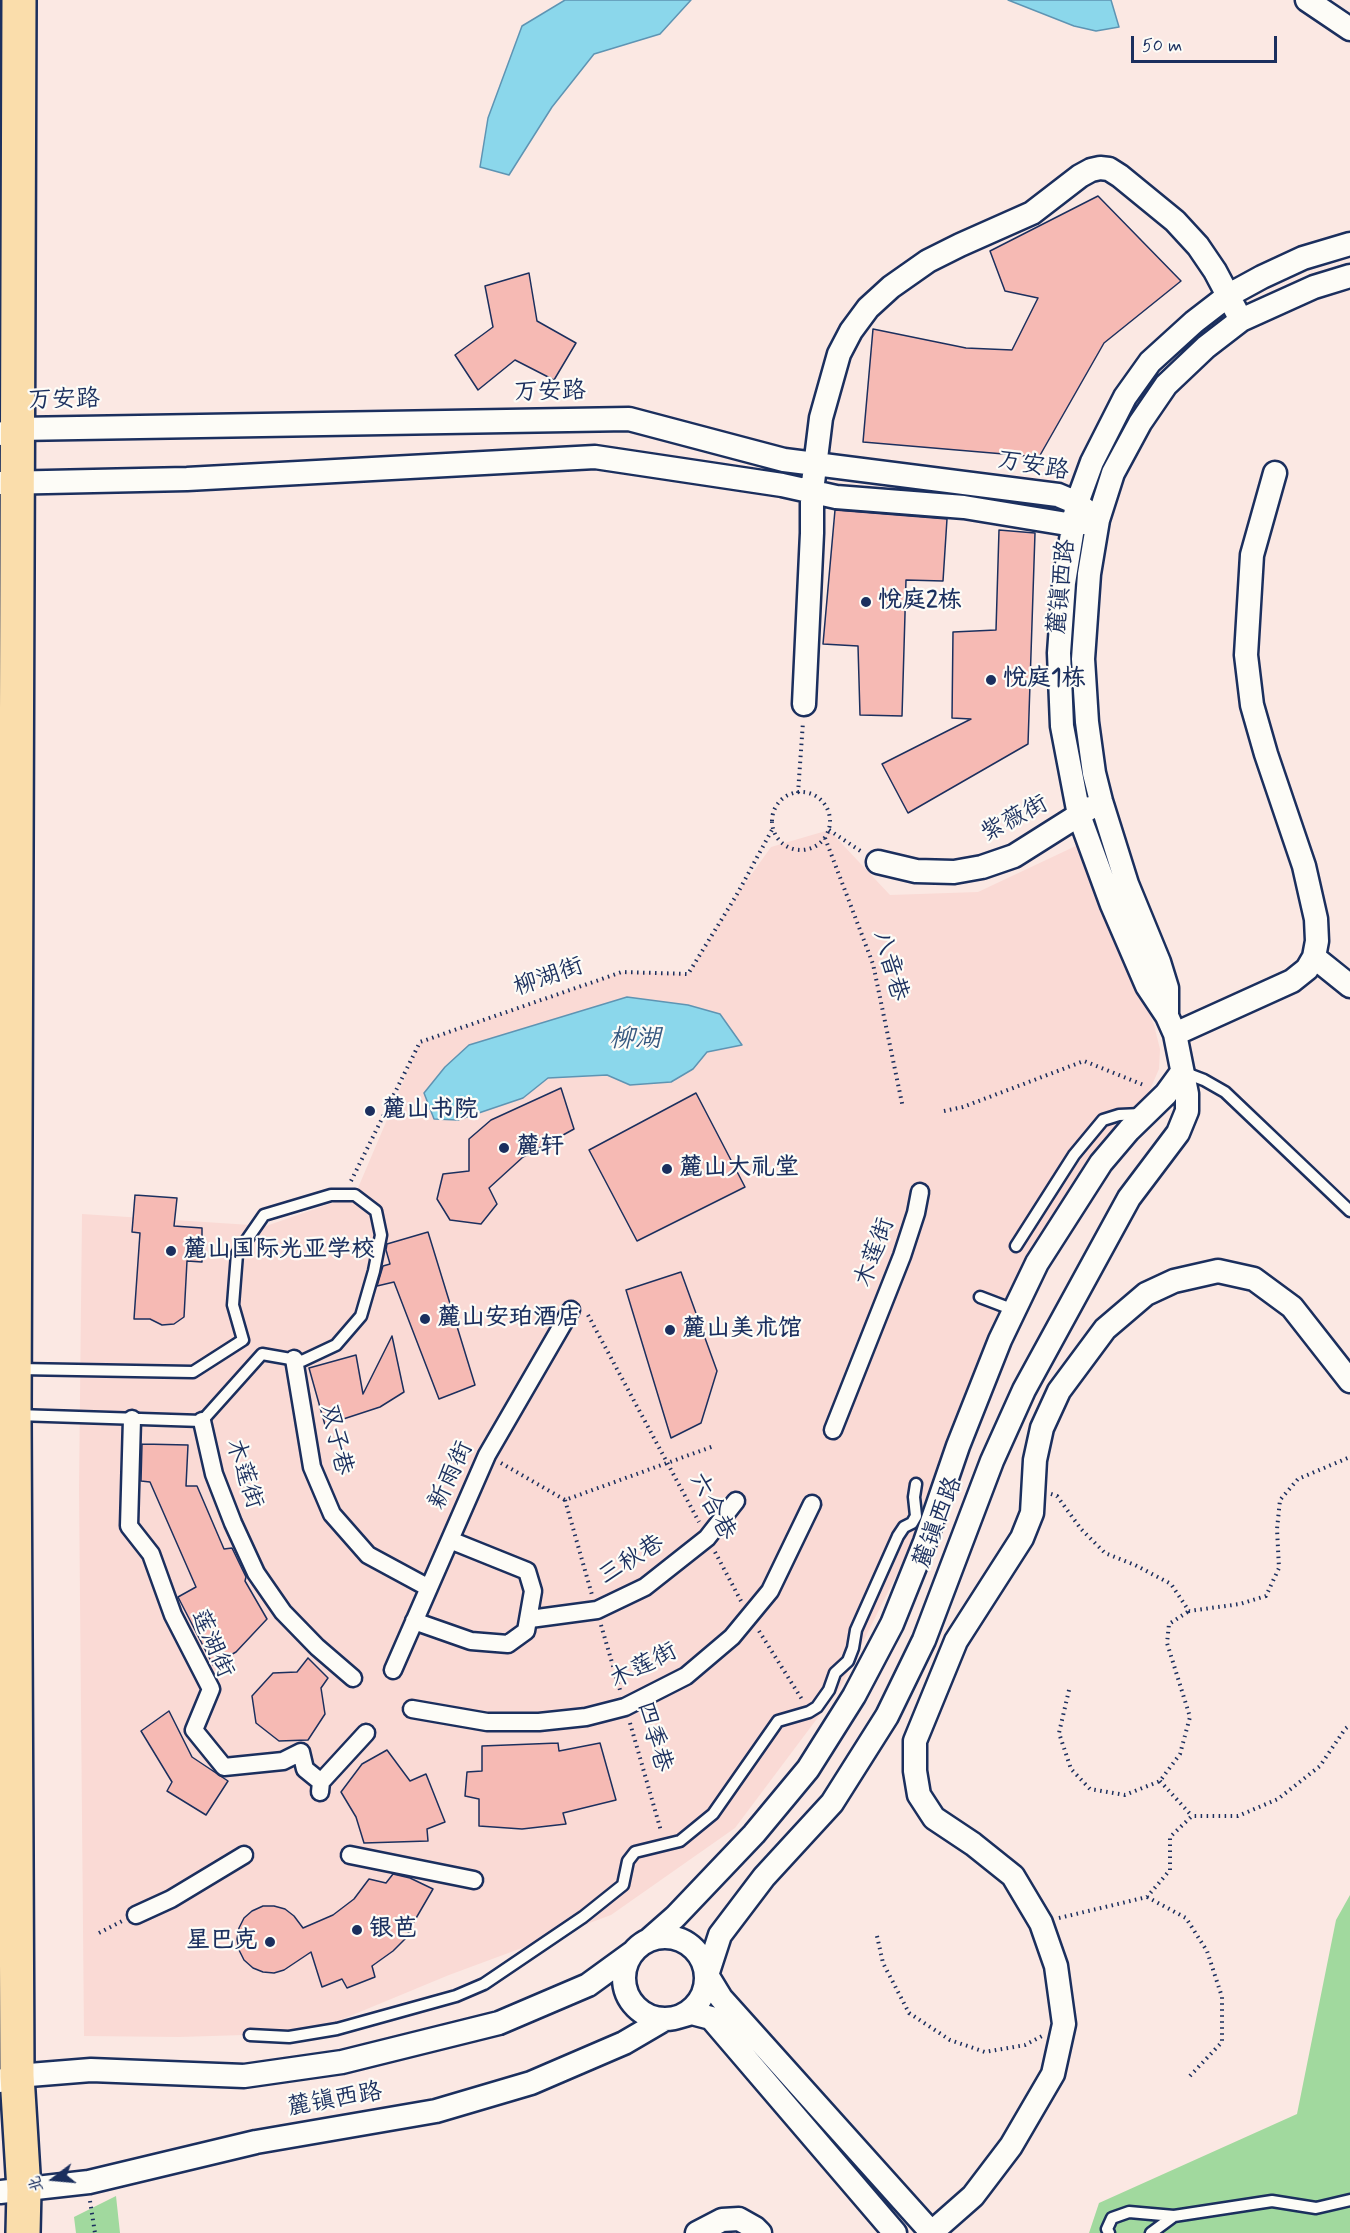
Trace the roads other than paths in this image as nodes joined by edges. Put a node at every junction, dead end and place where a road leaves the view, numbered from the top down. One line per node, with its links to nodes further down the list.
1 (19, 0): 8 (highway)
2 (1306, 0): 3 (street)
3 (1350, 29)
4 (1350, 244): 6 (street)
5 (1350, 276): 7 (street, 麓镇西路)
6 (1229, 295): 7 (street); 9 (street); 13 (street)
7 (1241, 320): 14 (street, 麓镇西路)
8 (8, 431): 9 (street, 万安路); 11 (highway)
9 (814, 464): 12 (street); 13 (street, 万安路)
10 (1275, 473): 19 (street)
11 (9, 484): 12 (street, 万安路); 31 (highway)
12 (812, 491): 13 (street, 万安路); 15 (street)
13 (1075, 514): 14 (street, 万安路); 17 (street)
14 (1098, 520): 16 (street, 麓镇西路)
15 (804, 704)
16 (1101, 801): 17 (street, 紫薇街); 21 (street, 麓镇西路)
17 (1079, 814): 18 (street, 紫薇街); 21 (street)
18 (878, 862)
19 (1314, 957): 20 (street); 21 (street)
20 (1350, 986)
21 (1171, 1025): 22 (street, 麓镇西路)
22 (1182, 1072): 23 (street); 25 (lane); 54 (street, 麓镇西路)
23 (1144, 1115): 26 (lane); 28 (street)
24 (920, 1192): 36 (street, 木莲街)
25 (1350, 1211)
26 (1016, 1246)
27 (980, 1297): 28 (lane)
28 (1014, 1310): 52 (street)
29 (571, 1311): 40 (street, 新雨街)
30 (294, 1359): 31 (lane); 35 (lane); 41 (street, 双子巷)
31 (14, 1368): 33 (highway)
32 (1350, 1381): 65 (street)
33 (14, 1415): 34 (lane); 57 (highway)
34 (132, 1419): 35 (lane); 47 (street, 莲湖街)
35 (202, 1422): 45 (street, 木莲街)
36 (833, 1430)
37 (916, 1484): 56 (lane)
38 (736, 1501): 42 (street, 三秋巷)
39 (812, 1504): 46 (street, 木莲街)
40 (450, 1540): 41 (street, 新雨街); 42 (street)
41 (429, 1588): 43 (street, 新雨街)
42 (530, 1619): 43 (street)
43 (414, 1621): 44 (street, 新雨街)
44 (393, 1670)
45 (353, 1678)
46 (412, 1709)
47 (366, 1733)
48 (244, 1855): 51 (street)
49 (350, 1856): 50 (street)
50 (474, 1880)
51 (136, 1915)
52 (650, 1939): 53 (street); 54 (street)
53 (632, 1953): 55 (street); 57 (street)
54 (707, 1975): 55 (street); 65 (street)
55 (671, 2018): 58 (street, 麓镇西路); 64 (street)
56 (250, 2035)
57 (8, 2079): 58 (highway)
58 (12, 2191): 61 (highway)
59 (1350, 2200): 60 (lane)
60 (1174, 2216): 66 (lane); 67 (lane)
61 (23, 2233)
62 (696, 2233): 63 (street)
63 (760, 2233)
64 (895, 2233)
65 (931, 2233)
66 (1109, 2233)
67 (1151, 2233)

